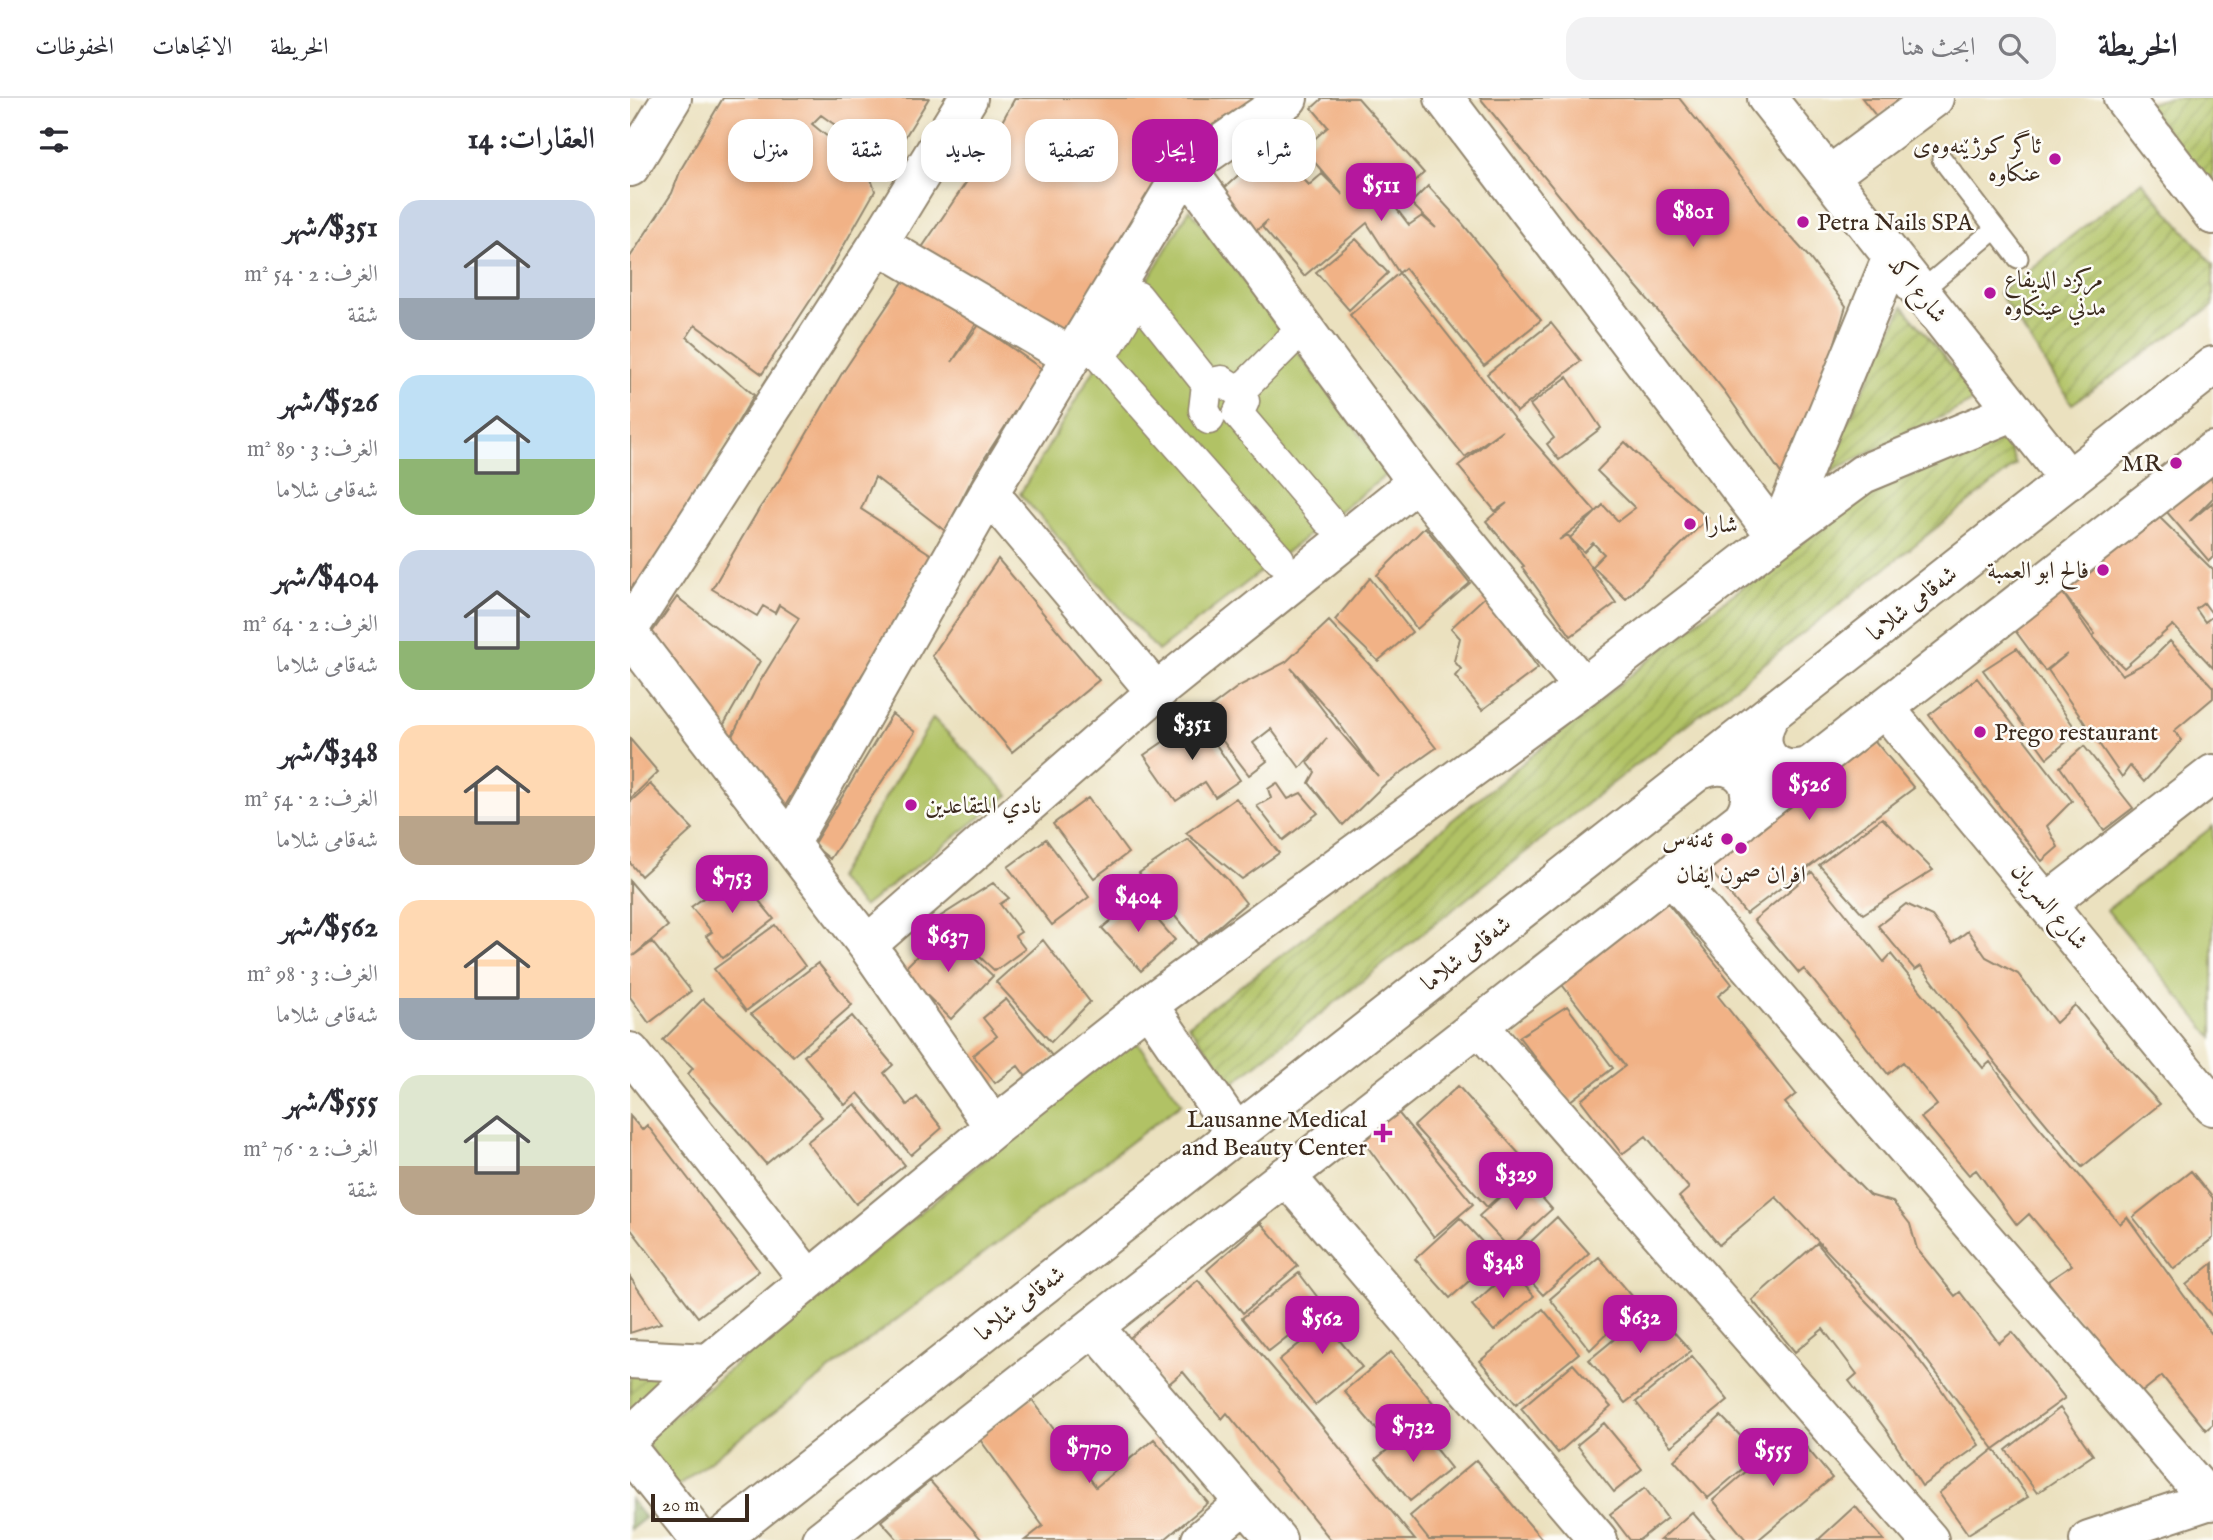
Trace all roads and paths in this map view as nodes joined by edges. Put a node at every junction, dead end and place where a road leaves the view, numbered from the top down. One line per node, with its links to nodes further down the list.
1 (672, 98): 10 (street)
2 (968, 98): 16 (street)
3 (1288, 98): 8 (street)
4 (1444, 98): 33 (street)
5 (1767, 98): 11 (street, شارع اكد)
6 (1934, 98): 11 (street)
7 (2123, 98): 14 (street)
8 (1218, 146)
9 (1942, 159): 15 (lane)
10 (630, 167)
11 (1829, 176): 17 (street, شارع اكد)
12 (1178, 182): 21 (street)
13 (1196, 182): 20 (street)
14 (2213, 215)
15 (1995, 229): 18 (lane); 19 (lane)
16 (878, 244): 21 (street); 35 (street)
17 (1892, 257): 19 (street, شارع اكد); 33 (street)
18 (2018, 258)
19 (1920, 292): 25 (street, شارع اكد)
20 (1303, 328): 24 (street); 30 (street)
21 (1072, 357): 31 (street)
22 (2213, 366): 29 (street, شەقامی شلاما)
23 (1207, 384): 24 (street); 26 (street); 27 (street)
24 (1239, 402): 26 (street); 32 (street)
25 (2015, 411): 29 (street, شارع اكد); 33 (street)
26 (1209, 419): 27 (street)
27 (1177, 444): 34 (street)
28 (2213, 451): 39 (street)
29 (2069, 480): 40 (street, شەقامی شلاما)
30 (1417, 482): 37 (street); 38 (street)
31 (989, 494): 38 (street); 45 (street)
32 (1328, 520)
33 (1777, 537): 37 (street)
34 (1279, 559)
35 (630, 627)
36 (630, 635): 45 (street)
37 (1583, 687): 49 (street)
38 (1156, 692): 48 (street)
39 (1885, 708): 41 (street); 47 (street, شارع السريان)
40 (1771, 714): 41 (street); 42 (street, شەقامی شلاما)
41 (1812, 765): 44 (street)
42 (1700, 770): 44 (street); 54 (street, شەقامی شلاما)
43 (2213, 774): 47 (street)
44 (1740, 822): 46 (street)
45 (790, 842): 48 (street)
46 (1671, 875): 50 (street); 62 (street)
47 (2047, 903): 52 (street, شارع السريان)
48 (867, 945): 53 (street)
49 (1148, 1005): 53 (street); 54 (street)
50 (1479, 1026): 55 (street); 70 (street)
51 (630, 1052): 56 (street)
52 (2213, 1106)
53 (994, 1127): 56 (street)
54 (1236, 1133): 65 (street, شەقامی شلاما)
55 (1286, 1176): 57 (street); 69 (street)
56 (808, 1280): 59 (street)
57 (1094, 1327): 63 (street); 66 (street)
58 (630, 1359): 59 (street)
59 (709, 1363): 60 (street)
60 (630, 1437)
61 (630, 1452): 64 (street)
62 (2212, 1500): 71 (street)
63 (1245, 1503): 67 (street); 68 (street)
64 (700, 1540)
65 (719, 1540)
66 (821, 1540)
67 (1202, 1540)
68 (1278, 1540)
69 (1598, 1540)
70 (1929, 1540)
71 (2089, 1540)

